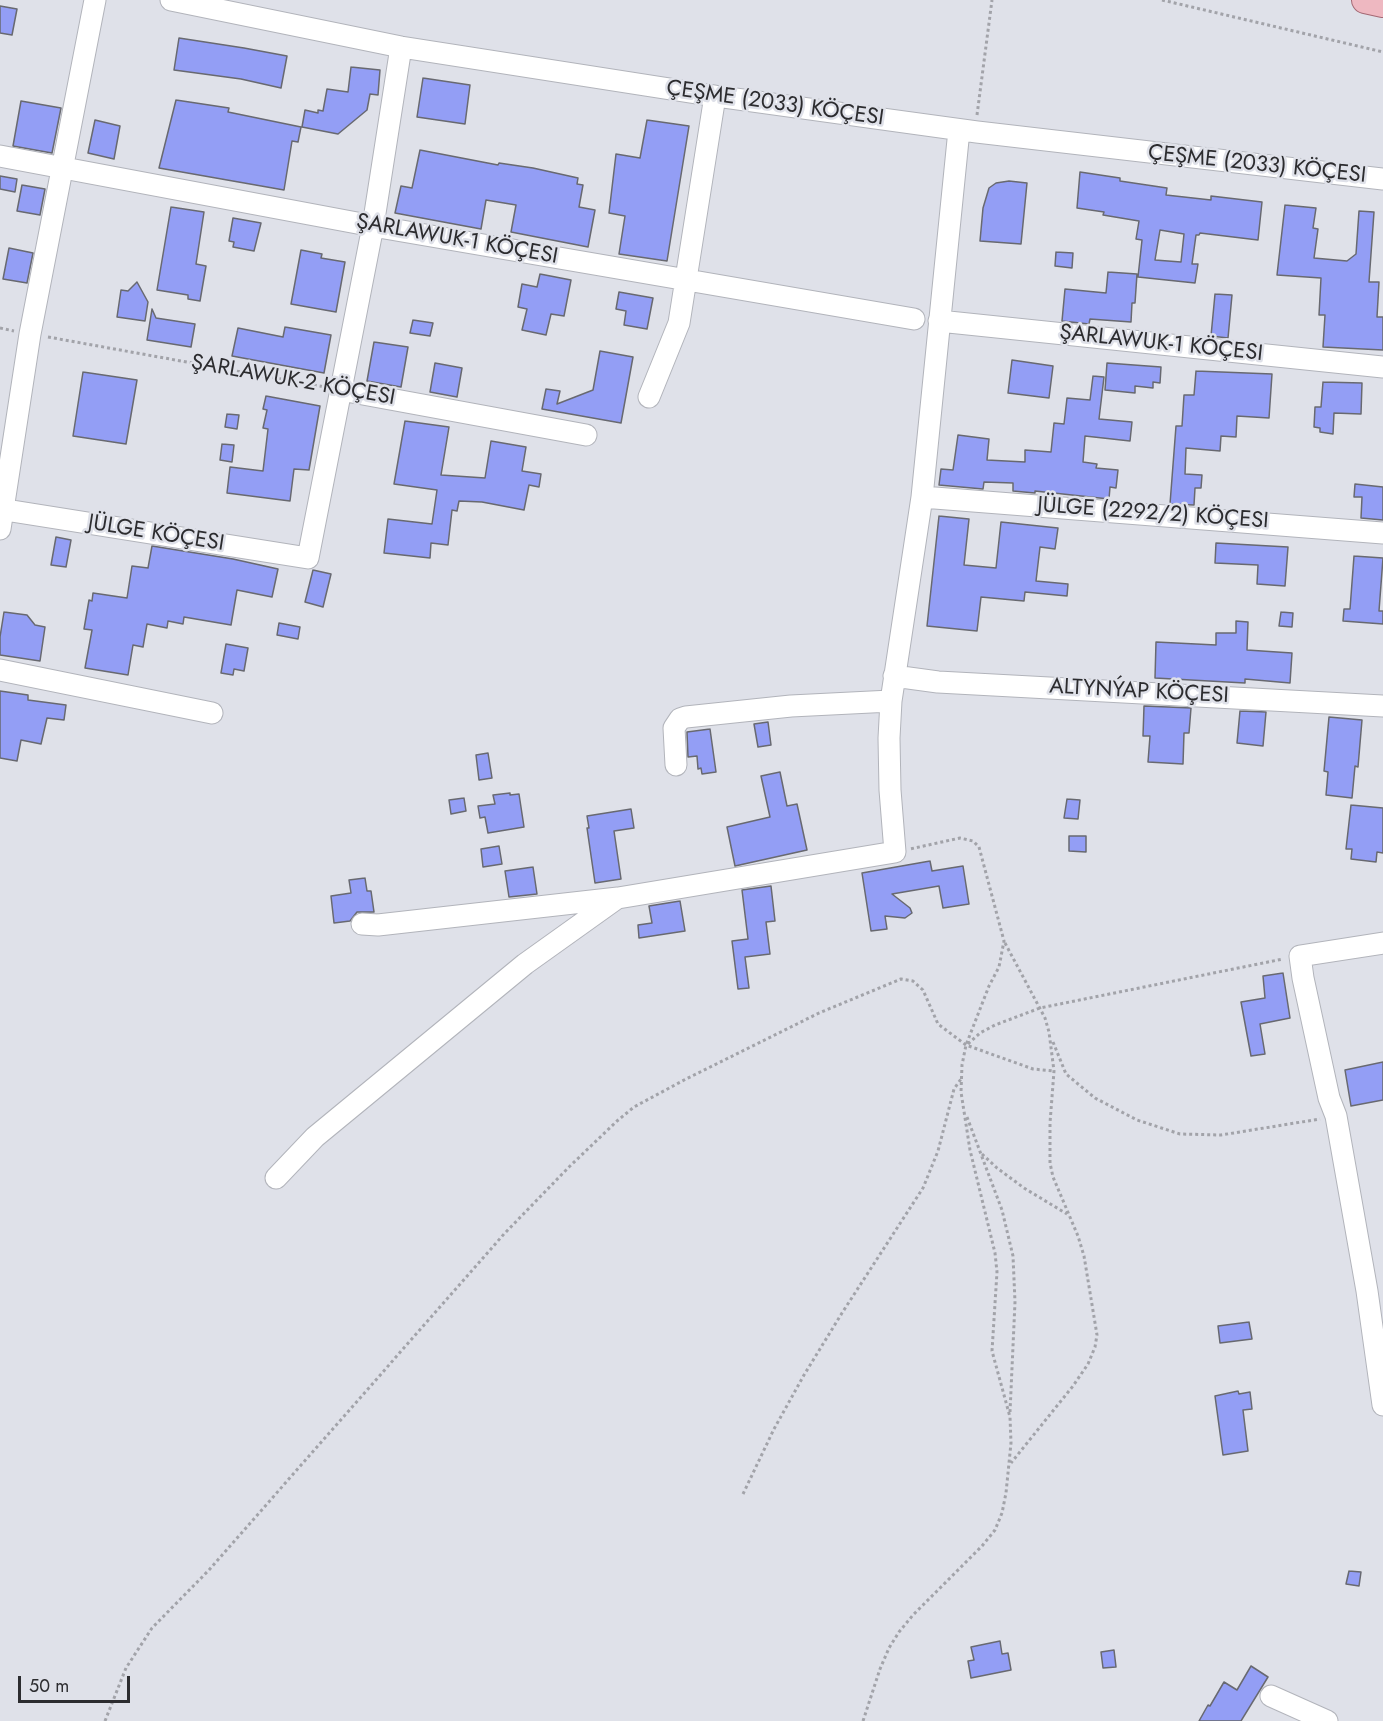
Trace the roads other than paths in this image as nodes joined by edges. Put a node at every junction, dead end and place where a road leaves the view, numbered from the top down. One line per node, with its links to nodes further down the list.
1 (95, 0): 9 (street)
2 (171, 0): 5 (street, ÇEŞME (2033) KÖÇESI)
3 (1365, 0): 4 (main road)
4 (1383, 4)
5 (401, 47): 6 (street, ÇEŞME (2033) KÖÇESI); 11 (street)
6 (715, 96): 7 (street, ÇEŞME (2033) KÖÇESI); 12 (street)
7 (968, 131): 10 (street, ÇEŞME (2033) KÖÇESI); 14 (street)
8 (0, 156): 9 (street, ŞARLAWUK-1 KÖÇESI)
9 (63, 167): 11 (street, ŞARLAWUK-1 KÖÇESI); 20 (street)
10 (1383, 179)
11 (373, 226): 12 (street, ŞARLAWUK-1 KÖÇESI); 16 (street)
12 (687, 279): 13 (street, ŞARLAWUK-1 KÖÇESI); 17 (street)
13 (914, 319)
14 (939, 321): 15 (street, ŞARLAWUK-1 KÖÇESI); 19 (street)
15 (1383, 367)
16 (341, 390): 18 (street, ŞARLAWUK-2 KÖÇESI); 20 (street, JÜLGE KÖÇESI)
17 (649, 397)
18 (586, 435)
19 (922, 496): 21 (street, JÜLGE (2292/2) KÖÇESI); 23 (street)
20 (1, 516)
21 (1383, 533)
22 (0, 670): 26 (street)
23 (894, 676): 24 (street); 25 (street, ALTYNÝAP KÖÇESI)
24 (891, 701): 27 (street); 28 (street)
25 (1383, 706)
26 (212, 713)
27 (676, 765)
28 (618, 898): 29 (street); 31 (street)
29 (362, 924)
30 (1383, 943): 32 (street)
31 (276, 1178)
32 (1383, 1405)
33 (1270, 1696): 34 (street)
34 (1327, 1721)

